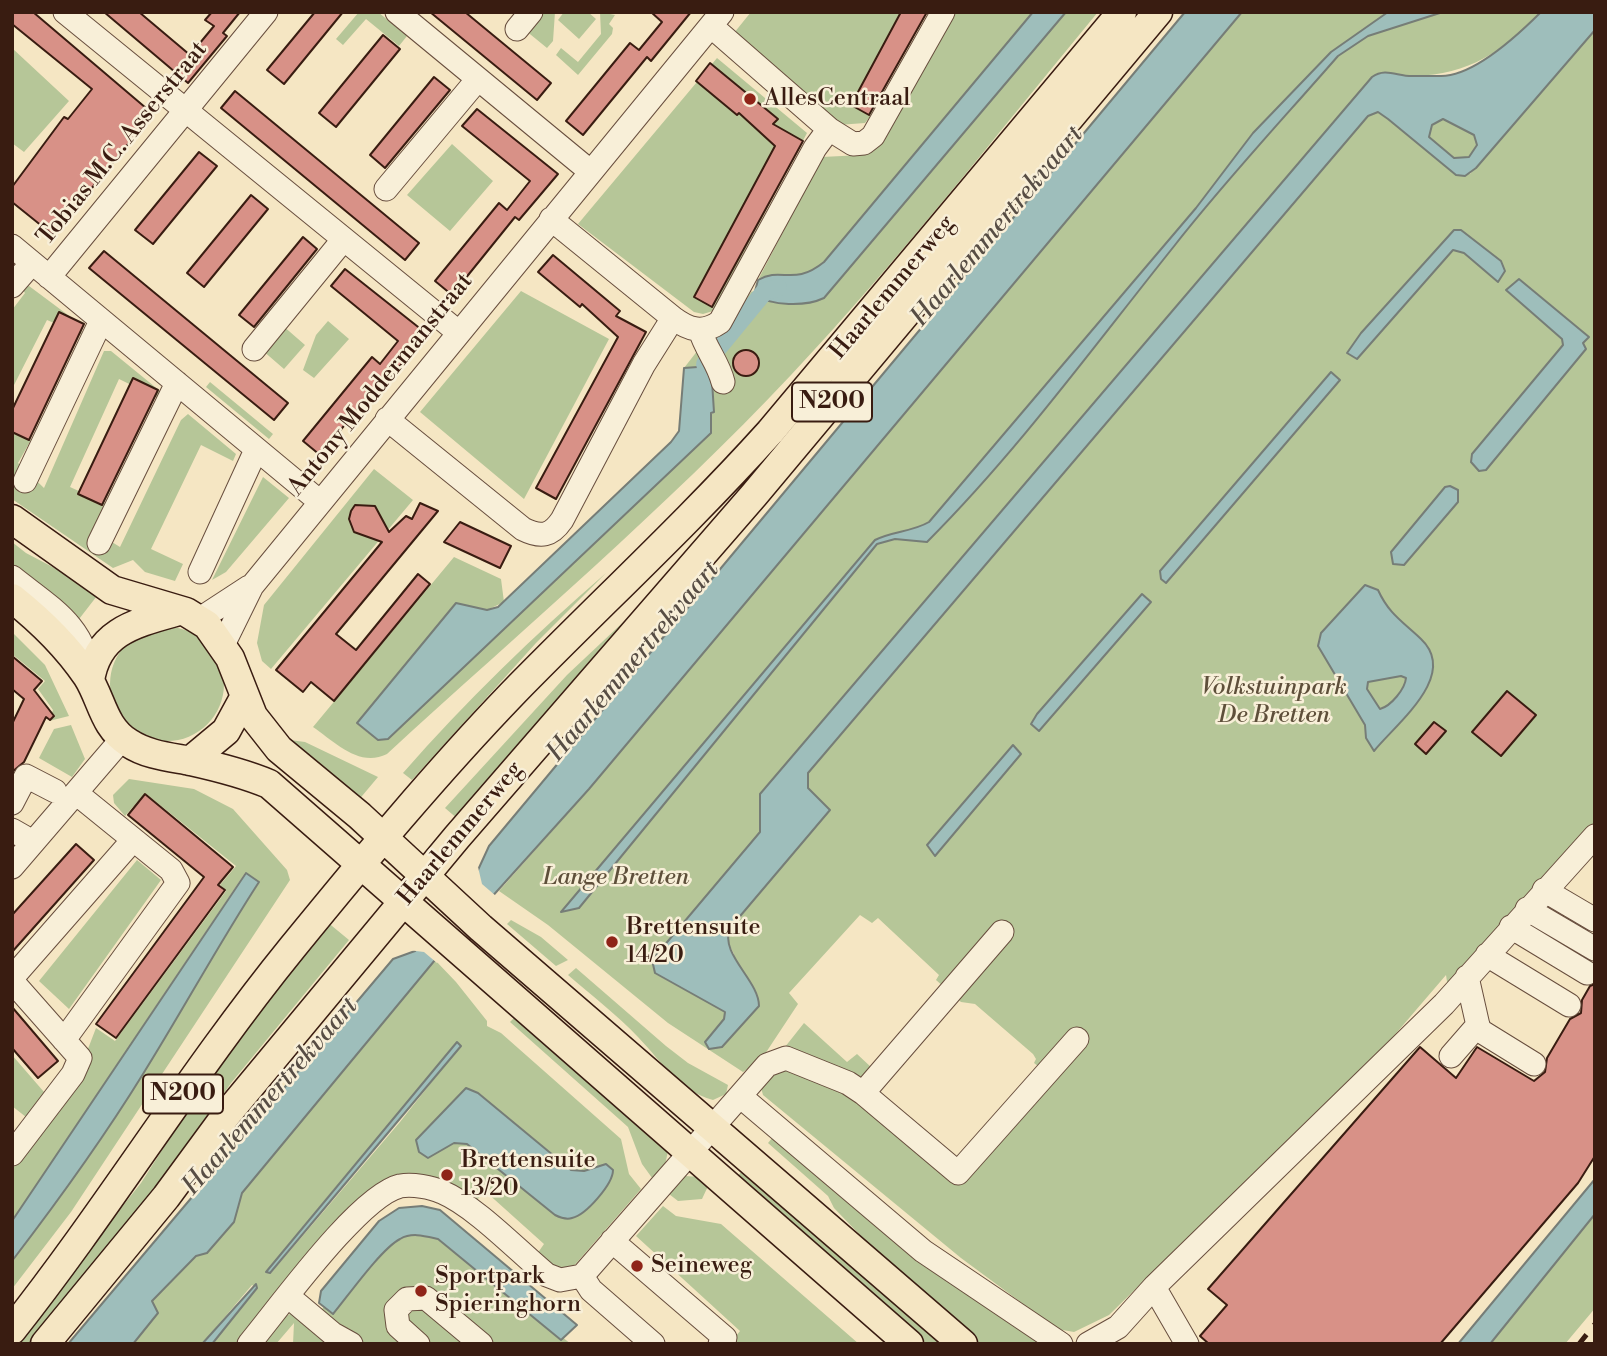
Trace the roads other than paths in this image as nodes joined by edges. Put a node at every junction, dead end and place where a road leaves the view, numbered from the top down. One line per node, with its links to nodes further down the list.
1 (266, 12): 9 (street, Tobias M.C. Asserstraat)
2 (397, 12): 8 (street)
3 (943, 12): 10 (street, Antony Moddermanstraat)
4 (1122, 12): 44 (main road, Haarlemmerweg / N200)
5 (1158, 12): 50 (main road, Haarlemmerweg / N200)
6 (77, 16): 9 (street)
7 (719, 16): 10 (street, Antony Moddermanstraat); 11 (street, Antony Moddermanstraat)
8 (478, 79): 11 (street); 12 (street)
9 (184, 110): 14 (street); 16 (street, Tobias M.C. Asserstraat)
10 (829, 130): 18 (street)
11 (591, 172): 13 (street, Antony Moddermanstraat)
12 (386, 189)
13 (551, 219): 18 (street); 20 (street, Antony Moddermanstraat)
14 (343, 240): 20 (street); 21 (street)
15 (12, 246): 16 (street)
16 (40, 270): 17 (street, Tobias M.C. Asserstraat); 19 (street)
17 (12, 286)
18 (673, 318): 23 (street)
19 (101, 321): 22 (street); 25 (street)
20 (458, 332): 23 (street, Antony Moddermanstraat)
21 (254, 349)
22 (177, 383): 24 (street); 29 (street)
23 (387, 419): 26 (street, Antony Moddermanstraat)
24 (256, 450): 26 (street); 31 (street)
25 (25, 481)
26 (319, 501): 33 (street, Antony Moddermanstraat)
27 (12, 519): 30 (main road)
28 (12, 535): 30 (street)
29 (99, 543)
30 (81, 570): 35 (main road)
31 (200, 572)
32 (12, 577): 37 (street)
33 (252, 586): 35 (street, Antony Moddermanstraat); 36 (street, Antony Moddermanstraat)
34 (12, 598): 37 (main road)
35 (191, 615): 36 (main road); 37 (main road)
36 (223, 645): 38 (main road)
37 (90, 681): 39 (main road)
38 (244, 698): 40 (main road); 44 (main road)
39 (122, 739): 40 (main road); 41 (street)
40 (190, 761): 48 (main road)
41 (65, 792): 42 (street); 45 (street); 46 (street)
42 (12, 803)
43 (12, 830): 46 (street)
44 (385, 838): 48 (main road, Haarlemmerweg / N200); 50 (main road)
45 (133, 840): 61 (street); 65 (street)
46 (33, 842): 49 (street)
47 (1592, 845): 51 (street)
48 (362, 865): 52 (main road); 77 (main road, Haarlemmerweg / N200)
49 (12, 867)
50 (425, 876): 52 (main road, Haarlemmerweg / N200); 70 (main road)
51 (1544, 890): 53 (street); 54 (street)
52 (403, 902): 72 (main road); 78 (main road, Haarlemmerweg / N200)
53 (1527, 909): 55 (street); 57 (street)
54 (1595, 920)
55 (1511, 927): 58 (street); 59 (street)
56 (1002, 932): 68 (street)
57 (1595, 949)
58 (1487, 955): 60 (street); 62 (street)
59 (1587, 973)
60 (1467, 977): 63 (street); 75 (street)
61 (12, 979): 65 (street)
62 (1570, 1005)
63 (1478, 1025): 66 (street); 67 (street)
64 (1077, 1039): 68 (street)
65 (64, 1040): 71 (street)
66 (1451, 1056)
67 (1534, 1064)
68 (863, 1093): 69 (street)
69 (740, 1096): 70 (street); 87 (street)
70 (712, 1128): 72 (street); 86 (main road)
71 (12, 1154)
72 (689, 1154): 73 (street); 85 (main road)
73 (612, 1241): 74 (street); 84 (street)
74 (582, 1276): 76 (street); 83 (street)
75 (1154, 1287): 88 (street); 89 (street)
76 (289, 1297): 79 (street); 80 (street)
77 (12, 1330)
78 (45, 1344)
79 (249, 1344)
80 (351, 1344)
81 (418, 1344): 82 (street)
82 (481, 1344)
83 (653, 1344)
84 (720, 1344)
85 (909, 1344)
86 (963, 1344)
87 (1060, 1344)
88 (1088, 1344)
89 (1187, 1344)

